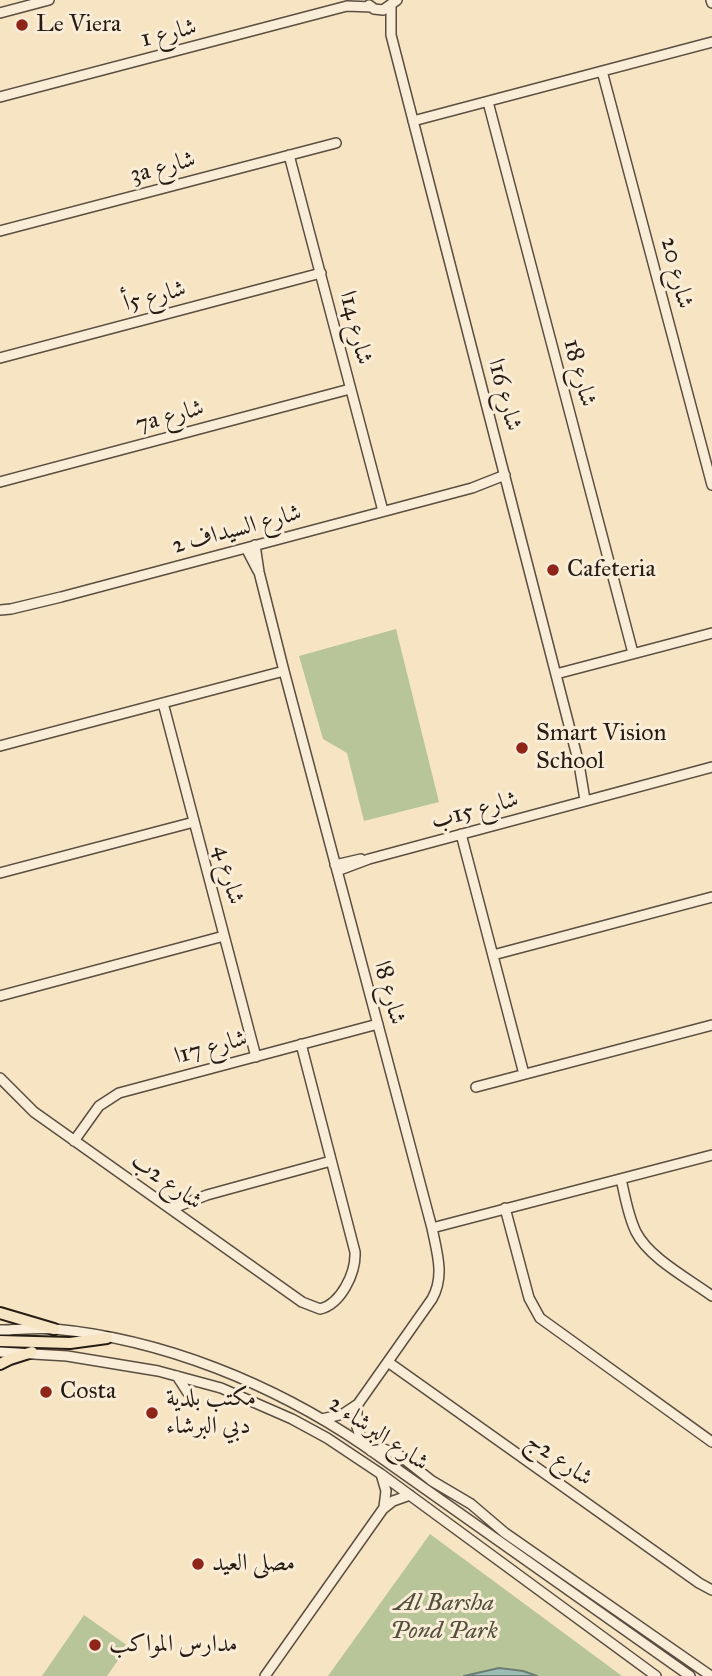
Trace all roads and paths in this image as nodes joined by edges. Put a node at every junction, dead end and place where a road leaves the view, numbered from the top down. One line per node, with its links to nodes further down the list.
1 (49, 0): 6 (street)
2 (357, 0): 5 (street, شارع 1)
3 (394, 2): 4 (street, شارع 1); 7 (street, شارع 16ا)
4 (371, 5): 5 (street, شارع 1); 7 (street, شارع 16ا)
5 (347, 6): 10 (street, شارع 1)
6 (0, 13)
7 (391, 35): 12 (street, شارع 16ا)
8 (712, 42): 9 (street)
9 (602, 71): 11 (street); 21 (street, شارع 20)
10 (0, 97)
11 (488, 102): 12 (street); 28 (street, شارع 18)
12 (413, 121): 19 (street, شارع 16ا)
13 (336, 143): 14 (street, 3a شارع)
14 (289, 155): 15 (street, 3a شارع); 16 (street, شارع 14ا)
15 (0, 231)
16 (321, 274): 17 (street, شارع 5أ); 18 (street, شارع 14ا)
17 (0, 358)
18 (350, 389): 20 (street, 7a شارع); 22 (street, شارع 14ا)
19 (506, 479): 22 (street, شارع السيداف 2); 30 (street, شارع 16ا)
20 (0, 482)
21 (712, 485)
22 (383, 511): 23 (street, شارع السيداف 2)
23 (251, 547): 24 (street, شارع السيداف 2); 29 (street, شارع 8ا)
24 (11, 609): 25 (street, شارع السيداف 2); 26 (street, شارع السيداف 2)
25 (0, 610)
26 (0, 616)
27 (712, 633): 28 (street)
28 (633, 653): 30 (street)
29 (284, 671): 31 (street); 37 (street, شارع 8ا)
30 (556, 674): 34 (street, شارع 16ا)
31 (163, 703): 32 (street); 35 (street, شارع 4)
32 (0, 746)
33 (712, 768): 34 (street, شارع 15ب)
34 (589, 799): 36 (street, شارع 15ب)
35 (194, 822): 38 (street); 40 (street, شارع 4)
36 (461, 834): 37 (street, شارع 15ب); 41 (street)
37 (336, 868): 43 (street, شارع 8ا)
38 (0, 873)
39 (712, 897): 41 (street)
40 (224, 936): 42 (street); 46 (street, شارع 4)
41 (493, 955): 47 (street)
42 (0, 996)
43 (378, 1024): 45 (street, شارع 17ا); 56 (street, شارع 8ا)
44 (712, 1025): 47 (street)
45 (300, 1044): 46 (street, شارع 17ا); 52 (street)
46 (256, 1057): 50 (street, شارع 17ا)
47 (524, 1074): 49 (street)
48 (0, 1078): 50 (street, شارع 2ب)
49 (476, 1087)
50 (74, 1141): 55 (street, شارع 2ب)
51 (712, 1155): 53 (street)
52 (331, 1161): 55 (street); 55 (street, شارع 2ب)
53 (621, 1179): 54 (street); 57 (street)
54 (505, 1208): 56 (street); 71 (street)
55 (171, 1209)
56 (432, 1228): 65 (street, شارع 8ا)
57 (712, 1296)
58 (0, 1313): 59 (main road)
59 (54, 1329): 60 (street, شارع البرشاء 2); 61 (street, شارع البرشاء 2)
60 (0, 1330)
61 (107, 1338): 62 (main road); 70 (street, شارع البرشاء 2)
62 (0, 1341)
63 (0, 1352): 64 (street, شارع البرشاء 2)
64 (32, 1352): 66 (main road); 67 (street, شارع البرشاء 2)
65 (388, 1362): 69 (street, شارع 8ا); 76 (street, شارع 2ج)
66 (0, 1364)
67 (177, 1376): 68 (street); 73 (street, شارع البرشاء 2)
68 (188, 1393)
69 (358, 1404): 70 (street); 72 (street)
70 (322, 1419): 72 (street, شارع البرشاء 2)
71 (712, 1442)
72 (368, 1448): 79 (street, شارع البرشاء 2); 80 (street)
73 (381, 1474): 74 (street, شارع البرشاء 2); 75 (street)
74 (410, 1495): 75 (street); 78 (street, شارع البرشاء 2)
75 (383, 1509): 77 (street)
76 (710, 1589)
77 (265, 1676)
78 (656, 1676)
79 (690, 1676)
80 (711, 1676)

